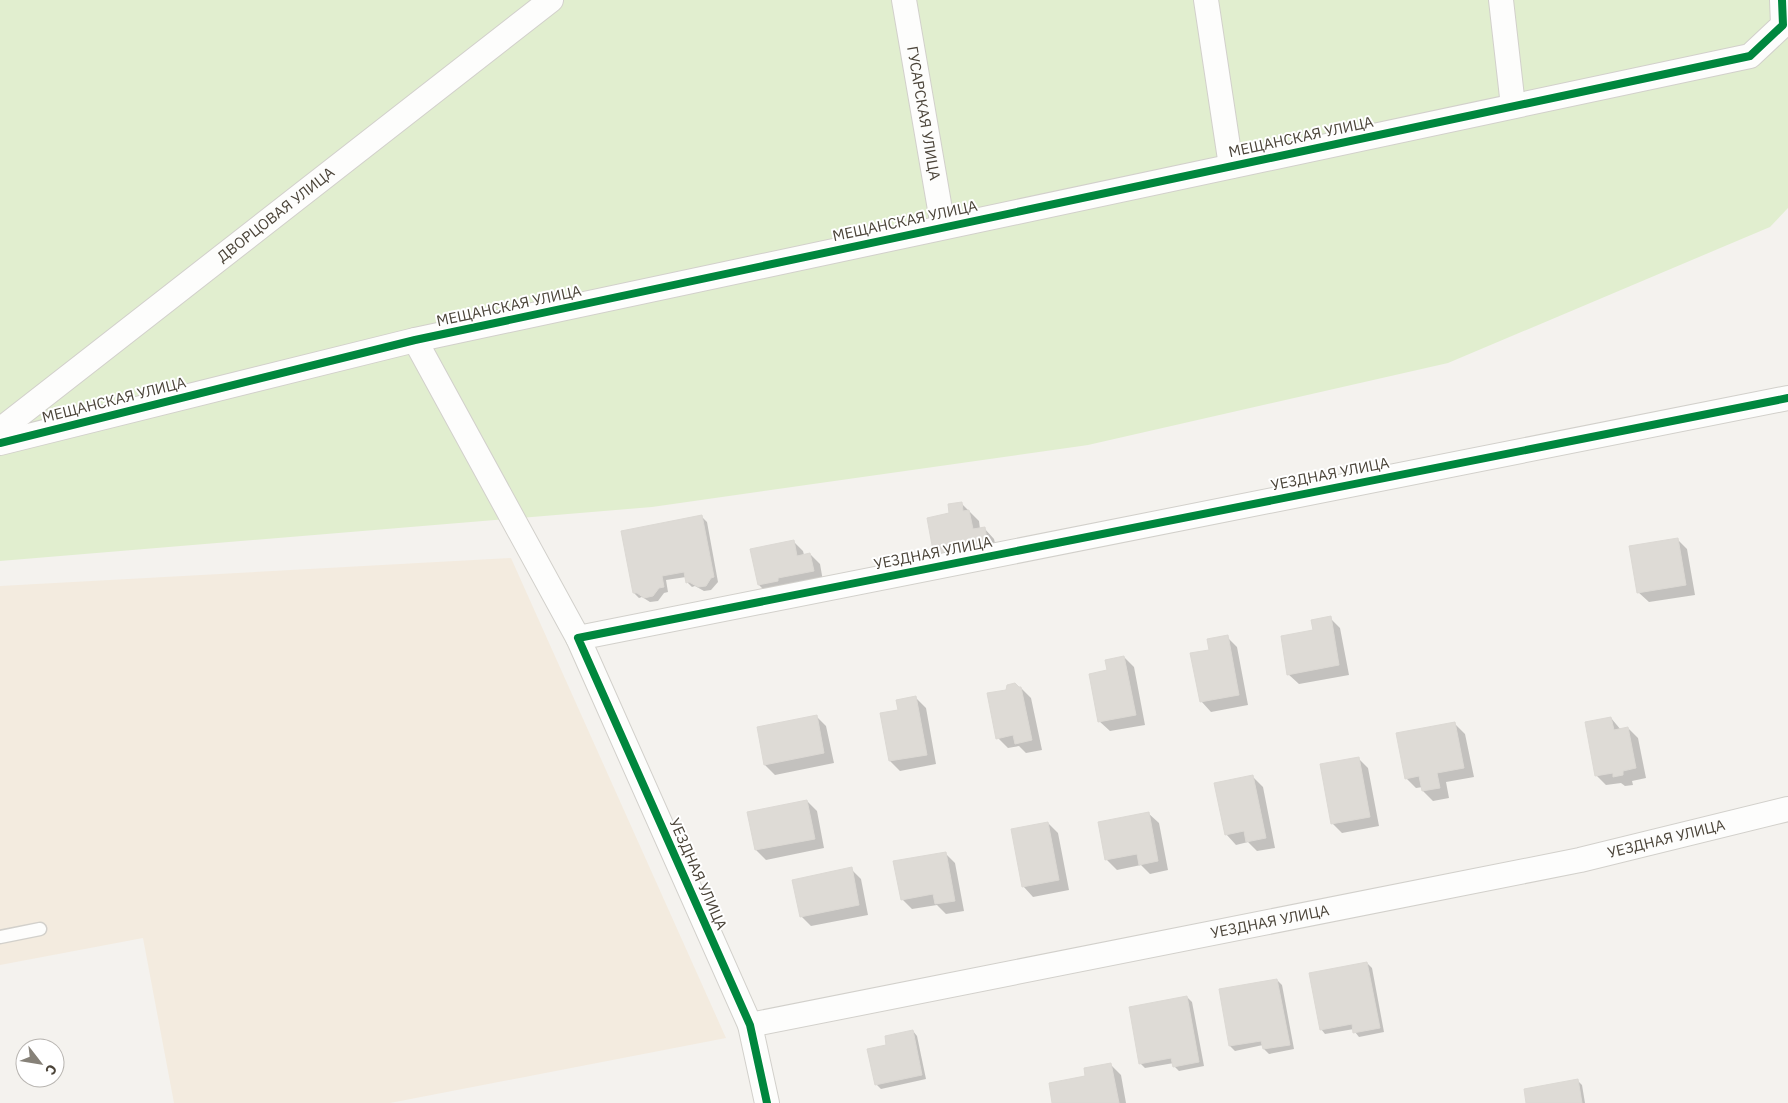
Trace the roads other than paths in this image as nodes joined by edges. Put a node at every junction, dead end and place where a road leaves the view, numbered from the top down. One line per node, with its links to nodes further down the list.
1 (551, 0): 11 (street, ДВОРЦОВАЯ УЛИЦА)
2 (904, 0): 8 (street, ГУСАРСКАЯ УЛИЦА)
3 (1206, 0): 7 (street)
4 (1500, 0): 6 (street)
5 (1782, 0): 6 (street, МЕЩАНСКАЯ УЛИЦА)
6 (1513, 106): 7 (street, МЕЩАНСКАЯ УЛИЦА)
7 (1231, 166): 8 (street, МЕЩАНСКАЯ УЛИЦА)
8 (943, 227): 9 (street, МЕЩАНСКАЯ УЛИЦА)
9 (415, 340): 12 (street, МЕЩАНСКАЯ УЛИЦА); 13 (street)
10 (1788, 398): 13 (street, УЕЗДНАЯ УЛИЦА)
11 (0, 430)
12 (0, 443)
13 (578, 638): 17 (street, УЕЗДНАЯ УЛИЦА)
14 (1788, 809): 17 (street, УЕЗДНАЯ УЛИЦА)
15 (40, 929): 16 (lane)
16 (0, 937)
17 (750, 1025): 18 (street, УЕЗДНАЯ УЛИЦА)
18 (767, 1103)

